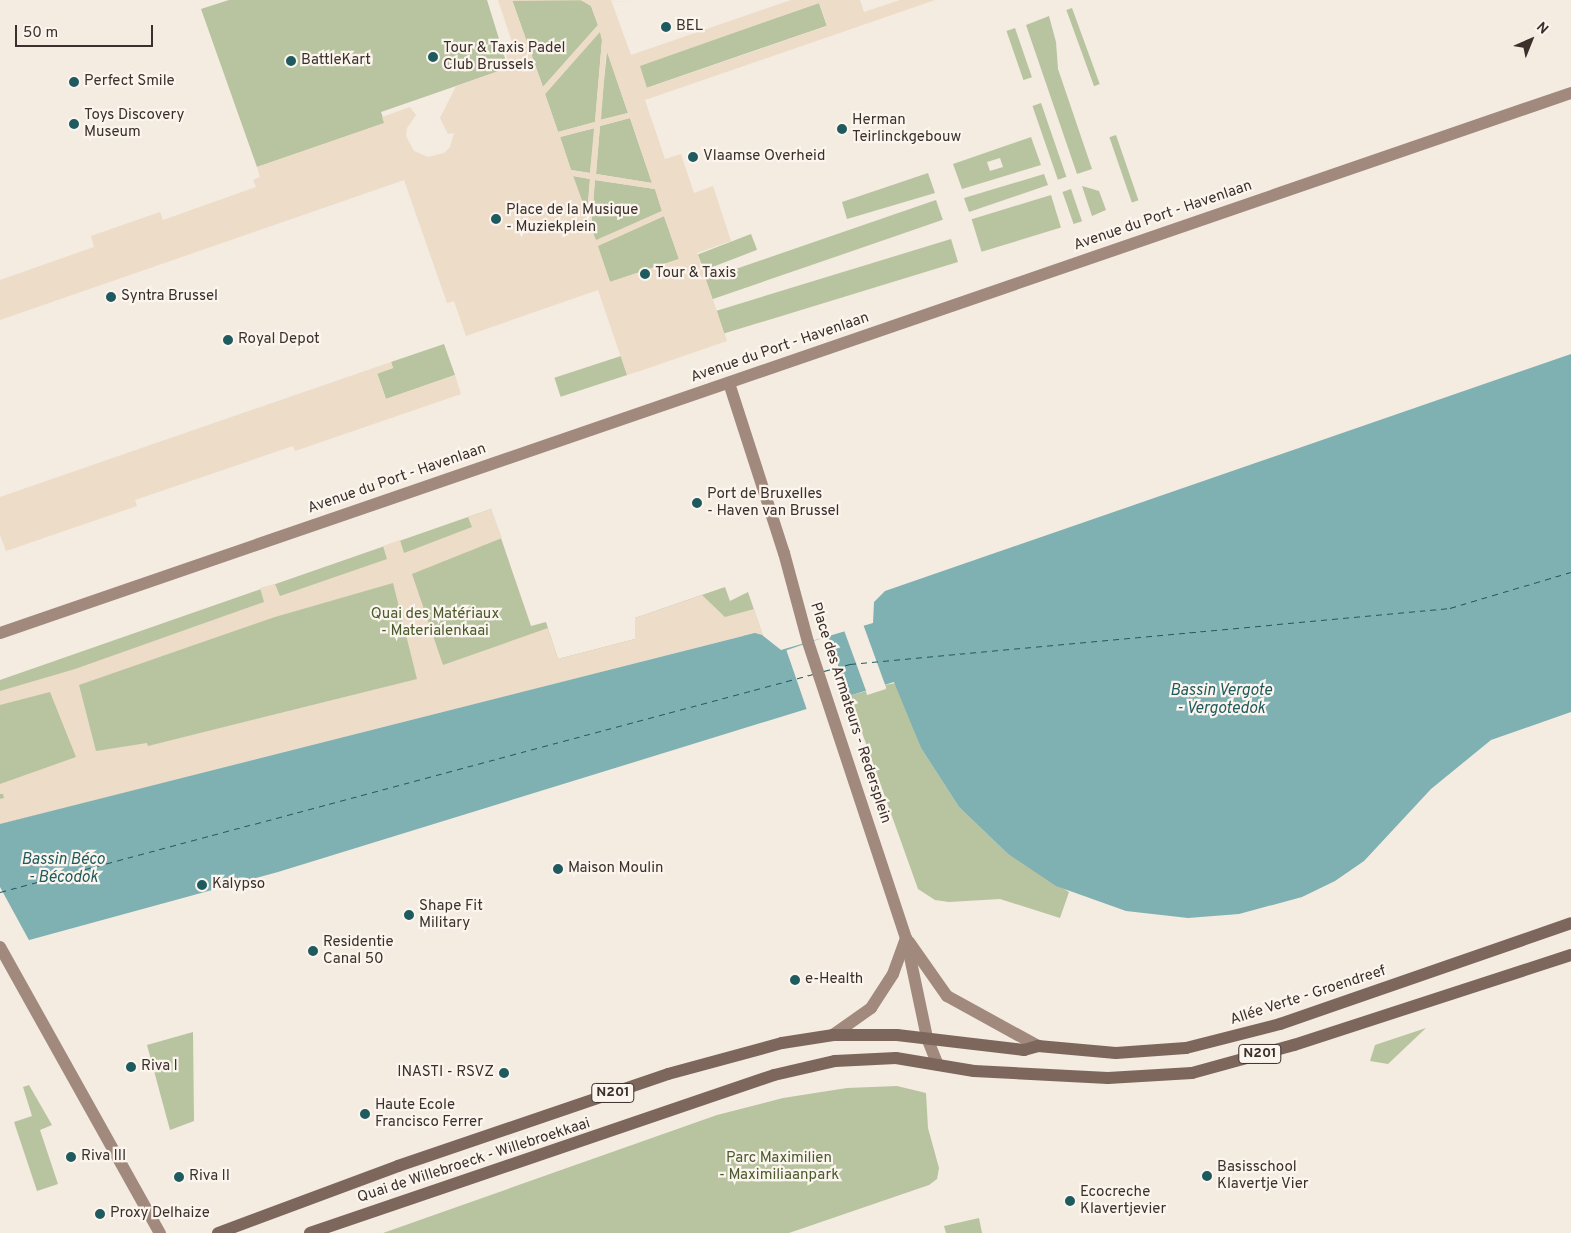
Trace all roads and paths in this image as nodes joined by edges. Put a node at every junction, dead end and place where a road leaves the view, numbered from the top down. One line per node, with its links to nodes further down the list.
1 (1571, 93): 2 (street, Avenue du Port - Havenlaan)
2 (729, 382): 3 (street, Avenue du Port - Havenlaan); 5 (street, Place des Armateurs - Redersplein)
3 (0, 633)
4 (1571, 924): 10 (main road, Allée Verte - Groendreef / N201)
5 (906, 938): 8 (street); 9 (street, Place des Armateurs - Redersplein); 10 (street, Place des Armateurs - Redersplein)
6 (0, 947): 12 (street)
7 (1571, 955): 11 (main road, N201)
8 (833, 1034): 9 (main road, Quai de Willebroeck - Willebroekkaai / N201); 13 (main road, Quai de Willebroeck - Willebroekkaai / N201)
9 (927, 1038): 10 (main road, Allée Verte - Groendreef / N201); 11 (street, Place des Armateurs - Redersplein)
10 (1038, 1046)
11 (938, 1065): 14 (main road, Quai de Willebroeck - Willebroekkaai / N201)
12 (160, 1233)
13 (218, 1233)
14 (310, 1233)

